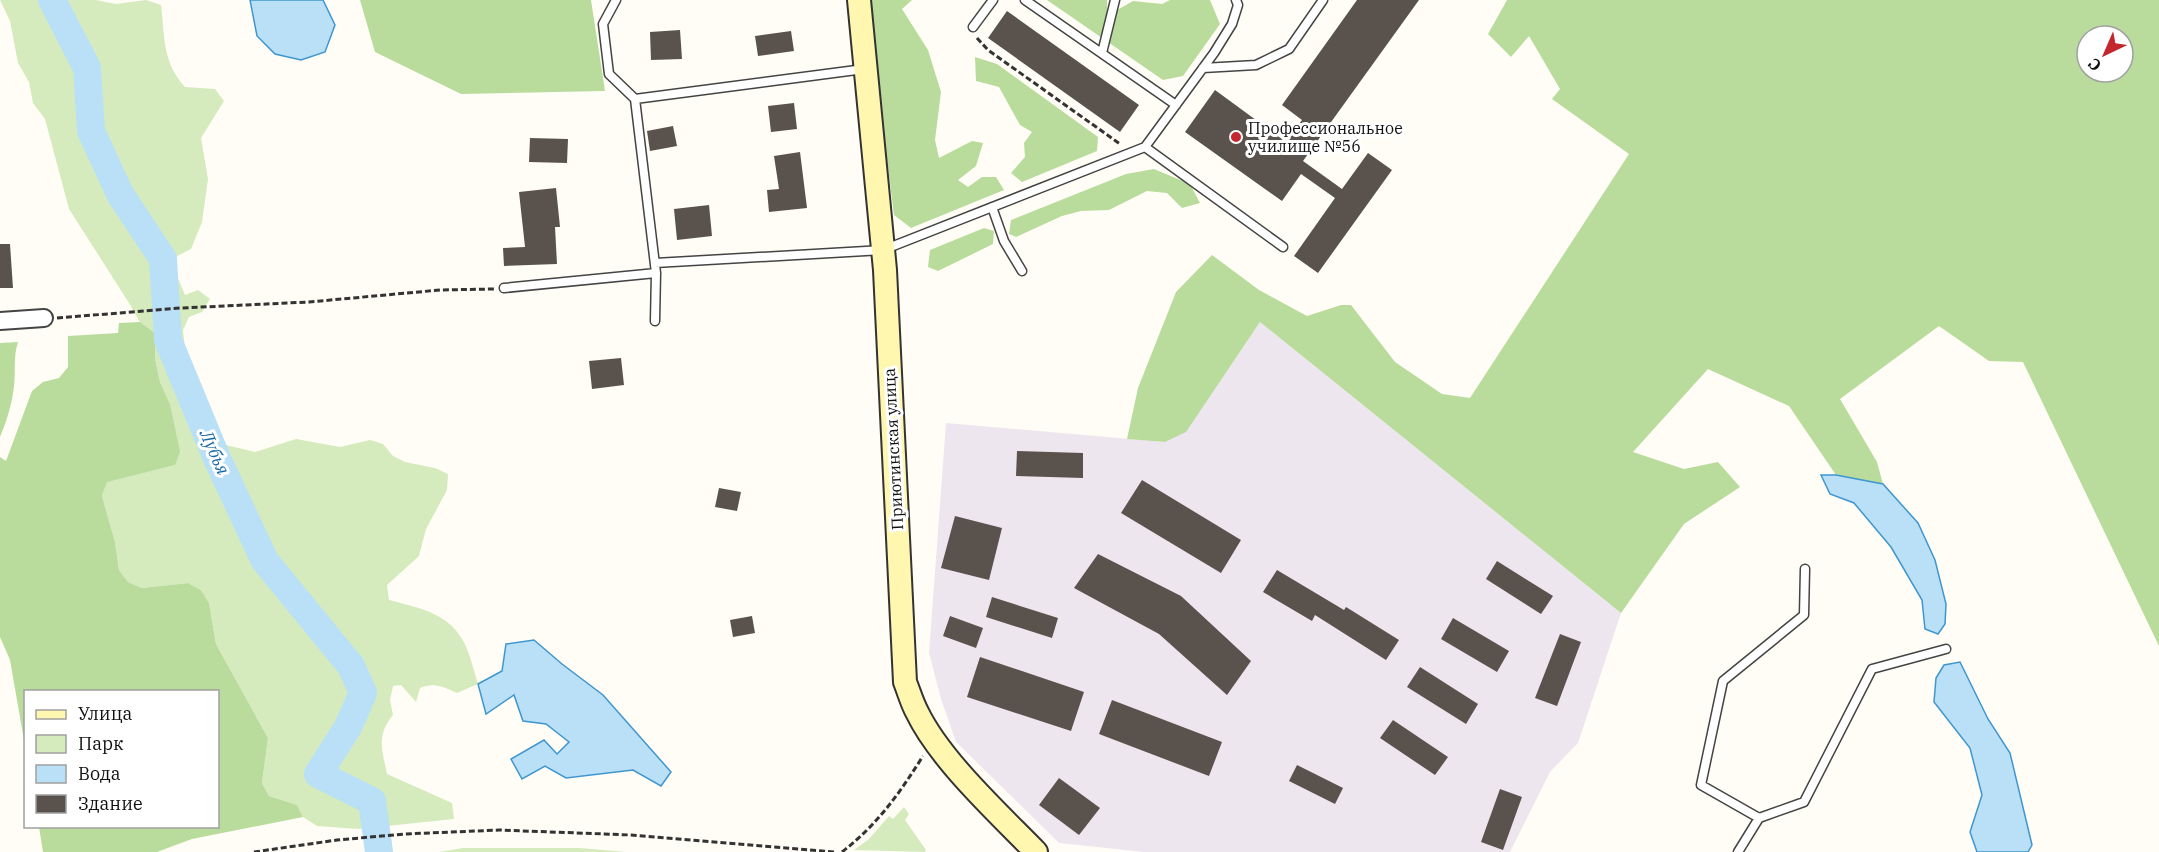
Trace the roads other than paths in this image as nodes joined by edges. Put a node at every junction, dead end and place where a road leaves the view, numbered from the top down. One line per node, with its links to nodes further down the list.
1 (616, 0): 12 (lane)
2 (859, 0): 11 (street, Приютинская улица)
3 (993, 0): 8 (lane)
4 (1025, 0): 9 (lane)
5 (1115, 0): 9 (lane)
6 (1236, 0): 10 (lane)
7 (1323, 0): 10 (lane)
8 (973, 27)
9 (1102, 53): 13 (lane)
10 (1203, 68): 13 (lane)
11 (864, 69): 12 (lane); 17 (street, Приютинская улица)
12 (635, 99): 18 (lane)
13 (1176, 105): 14 (lane)
14 (1145, 147): 15 (lane); 16 (lane)
15 (992, 207): 17 (lane); 19 (lane)
16 (1283, 247)
17 (883, 250): 18 (lane); 28 (street, Приютинская улица)
18 (656, 263): 20 (lane)
19 (1022, 272)
20 (656, 273): 21 (lane); 24 (lane)
21 (504, 288)
22 (44, 318): 23 (street)
23 (0, 321)
24 (655, 321)
25 (1805, 569): 27 (lane)
26 (1946, 649): 27 (lane)
27 (1759, 818): 29 (lane)
28 (1036, 852)
29 (1738, 852)

